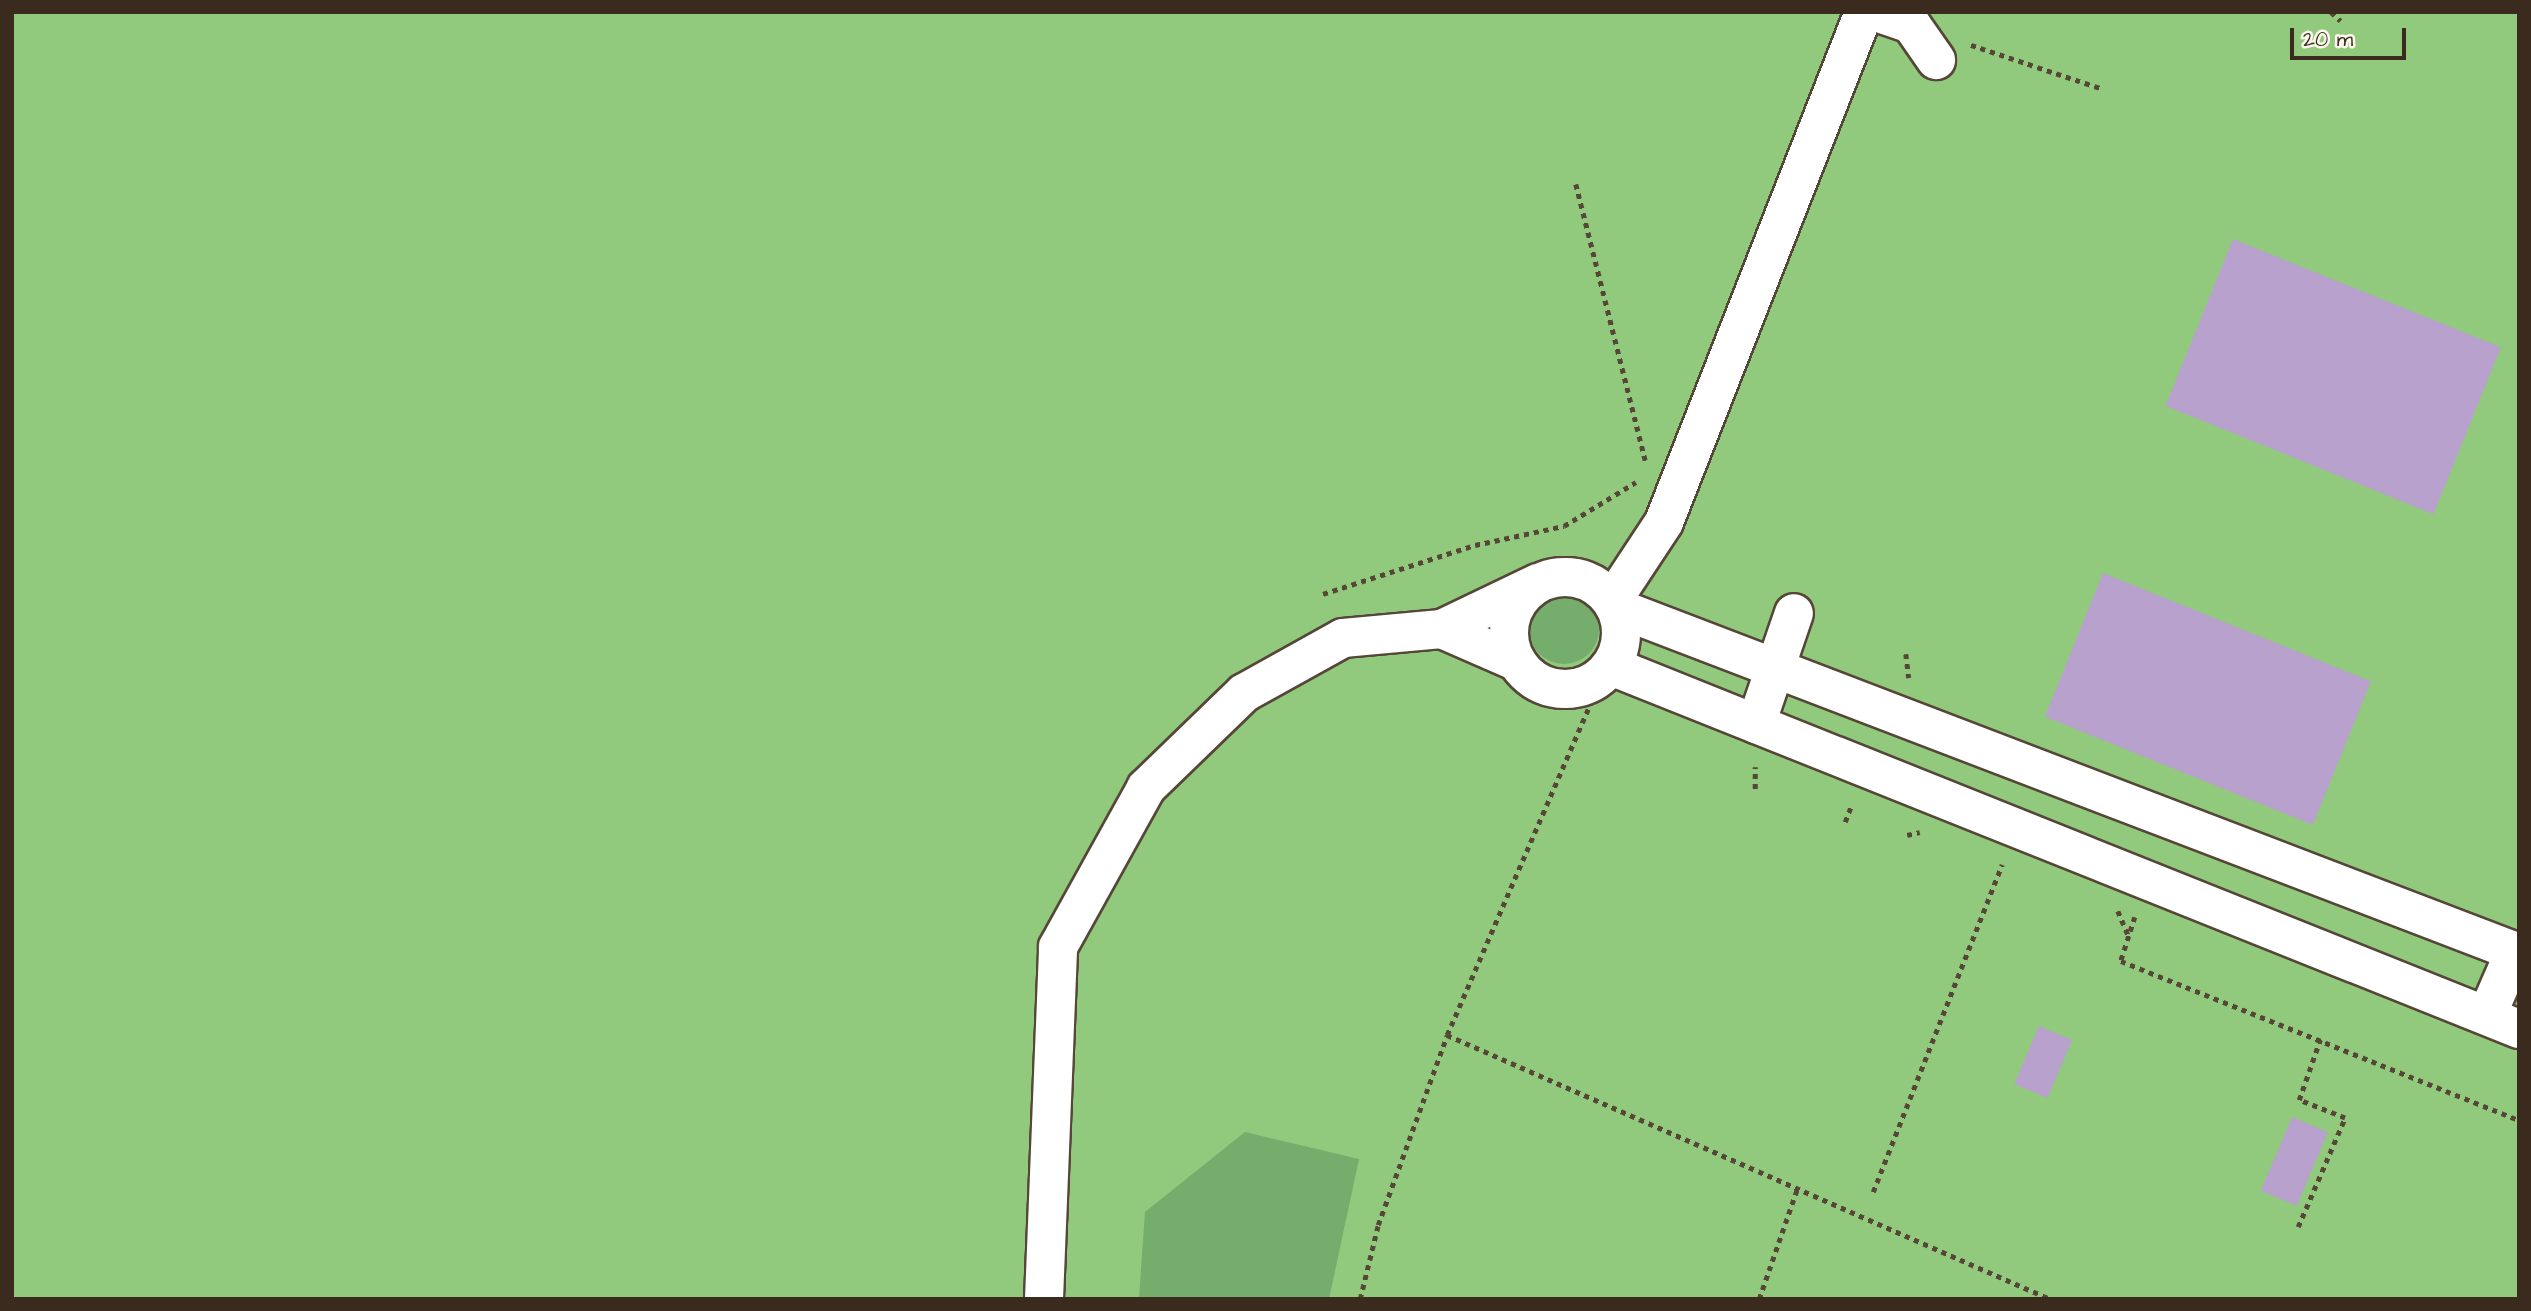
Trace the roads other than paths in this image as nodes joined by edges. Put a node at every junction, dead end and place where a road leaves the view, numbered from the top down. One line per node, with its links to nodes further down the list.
1 (1864, 12): 5 (lane)
2 (1894, 18): 3 (lane)
3 (1936, 60)
4 (1538, 583): 5 (lane); 7 (lane); 8 (lane)
5 (1613, 604): 9 (lane); 10 (lane)
6 (1794, 613): 9 (lane)
7 (1442, 629): 8 (lane); 14 (lane)
8 (1517, 662): 10 (lane)
9 (1776, 666): 11 (lane); 12 (lane)
10 (1607, 670): 11 (lane)
11 (1756, 724): 13 (lane)
12 (2517, 952): 13 (lane)
13 (2503, 1022)
14 (1044, 1299)

